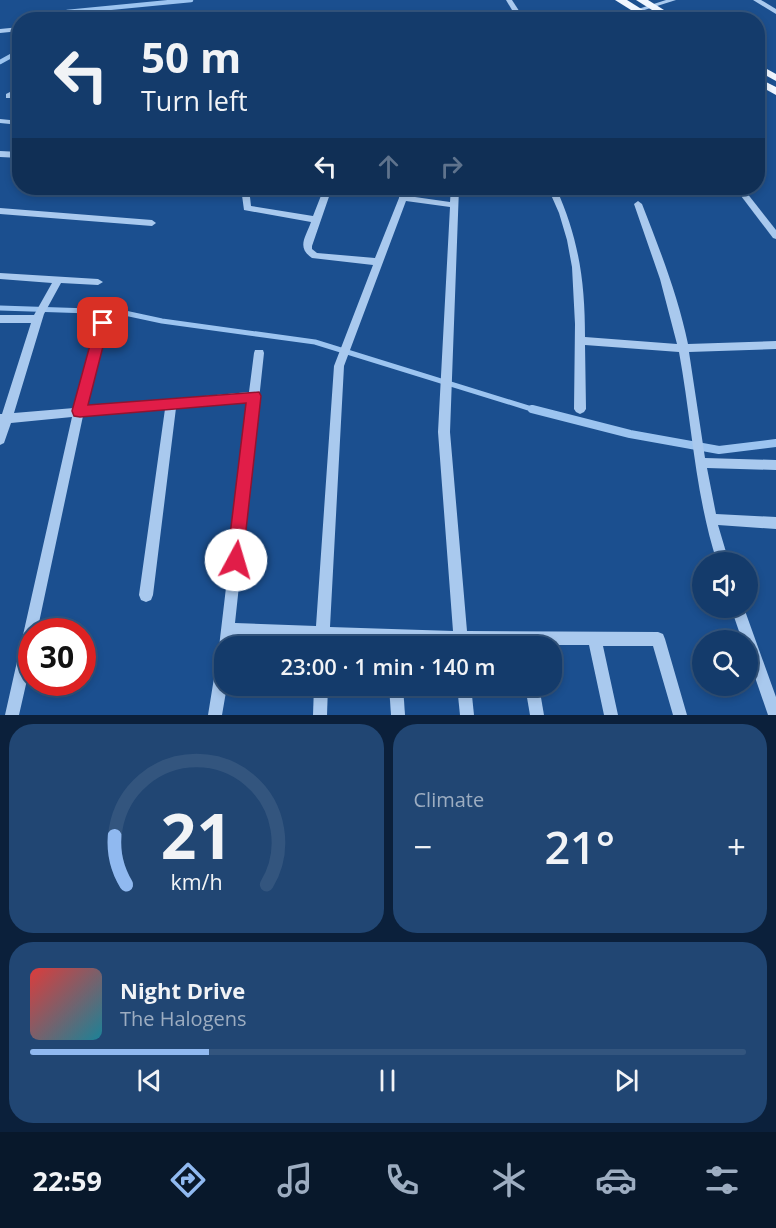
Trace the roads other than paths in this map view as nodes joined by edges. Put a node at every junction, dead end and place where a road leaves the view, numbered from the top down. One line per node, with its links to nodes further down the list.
1 (620, 0): 4 (main road)
2 (674, 0): 5 (street)
3 (756, 0): 7 (street)
4 (640, 5): 5 (main road)
5 (652, 6): 6 (main road)
6 (662, 12)
7 (776, 12)
8 (12, 94): 9 (street)
9 (9, 96)
10 (246, 195): 20 (street)
11 (326, 195): 20 (street)
12 (403, 195): 16 (street)
13 (454, 195): 18 (street)
14 (556, 195): 30 (street)
15 (744, 195): 22 (street)
16 (403, 198): 18 (street); 23 (street)
17 (638, 204): 32 (street)
18 (454, 205): 51 (street)
19 (0, 211): 21 (street)
20 (317, 220): 23 (street)
21 (152, 223)
22 (776, 236)
23 (378, 262): 50 (street)
24 (0, 276): 25 (street)
25 (59, 279): 26 (street); 27 (street)
26 (98, 282)
27 (38, 316): 28 (street); 38 (street)
28 (0, 319)
29 (103, 323): 37 (street)
30 (579, 342): 32 (street); 36 (street)
31 (776, 345): 32 (street)
32 (683, 348): 40 (street)
33 (259, 353): 34 (street)
34 (254, 396): 35 (street); 47 (street)
35 (171, 404): 37 (street); 45 (street)
36 (580, 409)
37 (80, 411): 38 (street); 59 (street)
38 (3, 418): 39 (street)
39 (0, 440)
40 (701, 461): 41 (street); 42 (street)
41 (776, 465)
42 (710, 519): 43 (street); 44 (street)
43 (776, 523)
44 (720, 552)
45 (146, 595)
46 (741, 618): 67 (street)
47 (228, 630): 48 (street); 49 (street)
48 (227, 636)
49 (284, 636)
50 (322, 636)
51 (460, 636)
52 (594, 639): 53 (street); 65 (street); 66 (street)
53 (562, 640)
54 (218, 696): 60 (street)
55 (321, 696): 61 (street)
56 (397, 696): 62 (street)
57 (465, 696): 63 (street)
58 (534, 696): 64 (street)
59 (12, 715)
60 (215, 715)
61 (320, 715)
62 (398, 715)
63 (467, 715)
64 (537, 715)
65 (611, 715)
66 (680, 715)
67 (775, 715)

